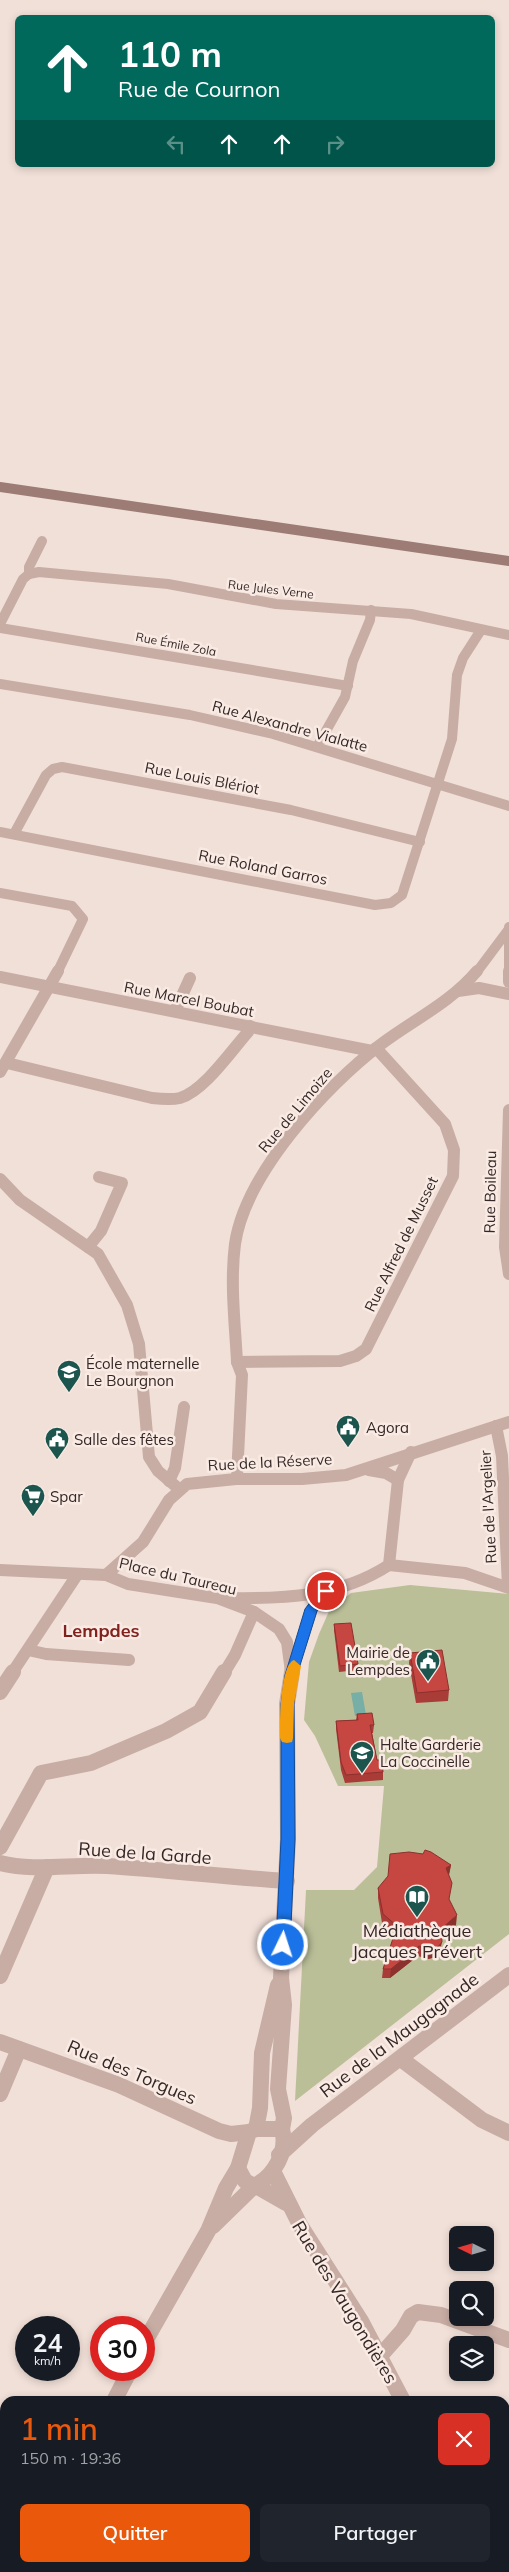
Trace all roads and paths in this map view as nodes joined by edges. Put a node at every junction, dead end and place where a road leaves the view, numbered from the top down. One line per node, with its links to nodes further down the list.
1 (0, 487): 3 (main road)
2 (42, 541): 4 (street)
3 (509, 561)
4 (29, 574): 5 (street, Rue Jules Verne); 6 (street)
5 (371, 610): 8 (street, Rue Jules Verne); 11 (street)
6 (0, 624)
7 (0, 628): 11 (street, Rue Émile Zola)
8 (481, 630): 9 (street, Rue Jules Verne); 13 (street, Rue Roland Garros)
9 (509, 635)
10 (0, 684): 12 (street, Rue Alexandre Vialatte)
11 (348, 686): 12 (street)
12 (317, 747): 13 (street, Rue Alexandre Vialatte)
13 (437, 783): 14 (street, Rue Alexandre Vialatte); 17 (street, Rue Roland Garros)
14 (509, 806)
15 (0, 832): 16 (street, Rue Roland Garros)
16 (14, 834): 17 (street, Rue Louis Blériot); 17 (street, Rue Roland Garros)
17 (420, 842)
18 (0, 893): 25 (street)
19 (509, 928): 20 (street, Rue de Limoize); 21 (street)
20 (484, 964): 21 (street); 26 (street, Rue de Limoize)
21 (509, 970): 24 (street)
22 (0, 976): 25 (street, Rue Marcel Boubat)
23 (190, 978): 28 (street)
24 (509, 982)
25 (50, 986): 28 (street, Rue Marcel Boubat); 31 (street)
26 (458, 991): 27 (street); 30 (street, Rue de Limoize)
27 (509, 994)
28 (175, 1012): 29 (street, Rue Marcel Boubat)
29 (250, 1026): 30 (street, Rue Marcel Boubat); 31 (street)
30 (374, 1049): 37 (street, Rue de Limoize); 37 (street, Rue Alfred de Musset)
31 (4, 1067)
32 (508, 1118): 36 (street, Rue Boileau)
33 (99, 1177): 35 (street)
34 (0, 1179): 35 (street)
35 (88, 1247): 45 (street)
36 (509, 1274)
37 (237, 1362): 42 (street, Rue de Limoize)
38 (184, 1407): 45 (street)
39 (502, 1424): 40 (street, Rue de la Réserve); 44 (street, Rue de l'Argelier)
40 (411, 1452): 41 (street, Rue de la Réserve); 43 (street)
41 (369, 1470): 42 (street, Rue de la Réserve); 43 (street, Rue de la Réserve)
42 (237, 1478): 45 (street, Rue de la Réserve)
43 (398, 1480): 46 (street)
44 (506, 1483): 50 (street, Rue de l'Argelier)
45 (174, 1485): 49 (street)
46 (389, 1565): 50 (street); 51 (street)
47 (0, 1570): 48 (street)
48 (77, 1575): 49 (street); 54 (street)
49 (106, 1575): 52 (street, Place du Taureau)
50 (508, 1587)
51 (326, 1591): 52 (street); 56 (street)
52 (217, 1598): 53 (street, Place du Taureau)
53 (254, 1612): 56 (street, Place du Taureau); 58 (street)
54 (28, 1650): 55 (street); 57 (street)
55 (129, 1660)
56 (291, 1675): 61 (street)
57 (0, 1692)
58 (0, 1847)
59 (0, 1863): 60 (street, Rue de la Garde)
60 (47, 1867): 61 (street, Rue de la Garde); 63 (street)
61 (287, 1881): 64 (street)
62 (509, 1975): 67 (street, Rue de la Maugagnade)
63 (0, 1976)
64 (281, 1978): 70 (street); 71 (street)
65 (0, 2042): 66 (street, Rue des Torgues)
66 (19, 2049): 68 (street); 70 (street, Rue des Torgues)
67 (401, 2059): 69 (street, Rue de la Maugagnade); 72 (street)
68 (0, 2094)
69 (312, 2125): 71 (street, Rue de la Maugagnade); 73 (street, Rue de la Maugagnade)
70 (252, 2131): 71 (street, Rue des Torgues); 74 (street)
71 (282, 2131): 73 (street)
72 (509, 2133)
73 (279, 2155): 75 (street)
74 (238, 2168): 76 (street); 78 (street)
75 (273, 2171): 76 (street); 77 (street, Rue des Vaugondières)
76 (255, 2186): 77 (street); 78 (street)
77 (286, 2203): 81 (street, Rue des Vaugondières)
78 (208, 2231): 79 (street)
79 (155, 2325)
80 (509, 2340): 81 (street)
81 (381, 2354): 84 (street, Rue des Vaugondières)
82 (124, 2381): 83 (street)
83 (117, 2396)
84 (401, 2396)

